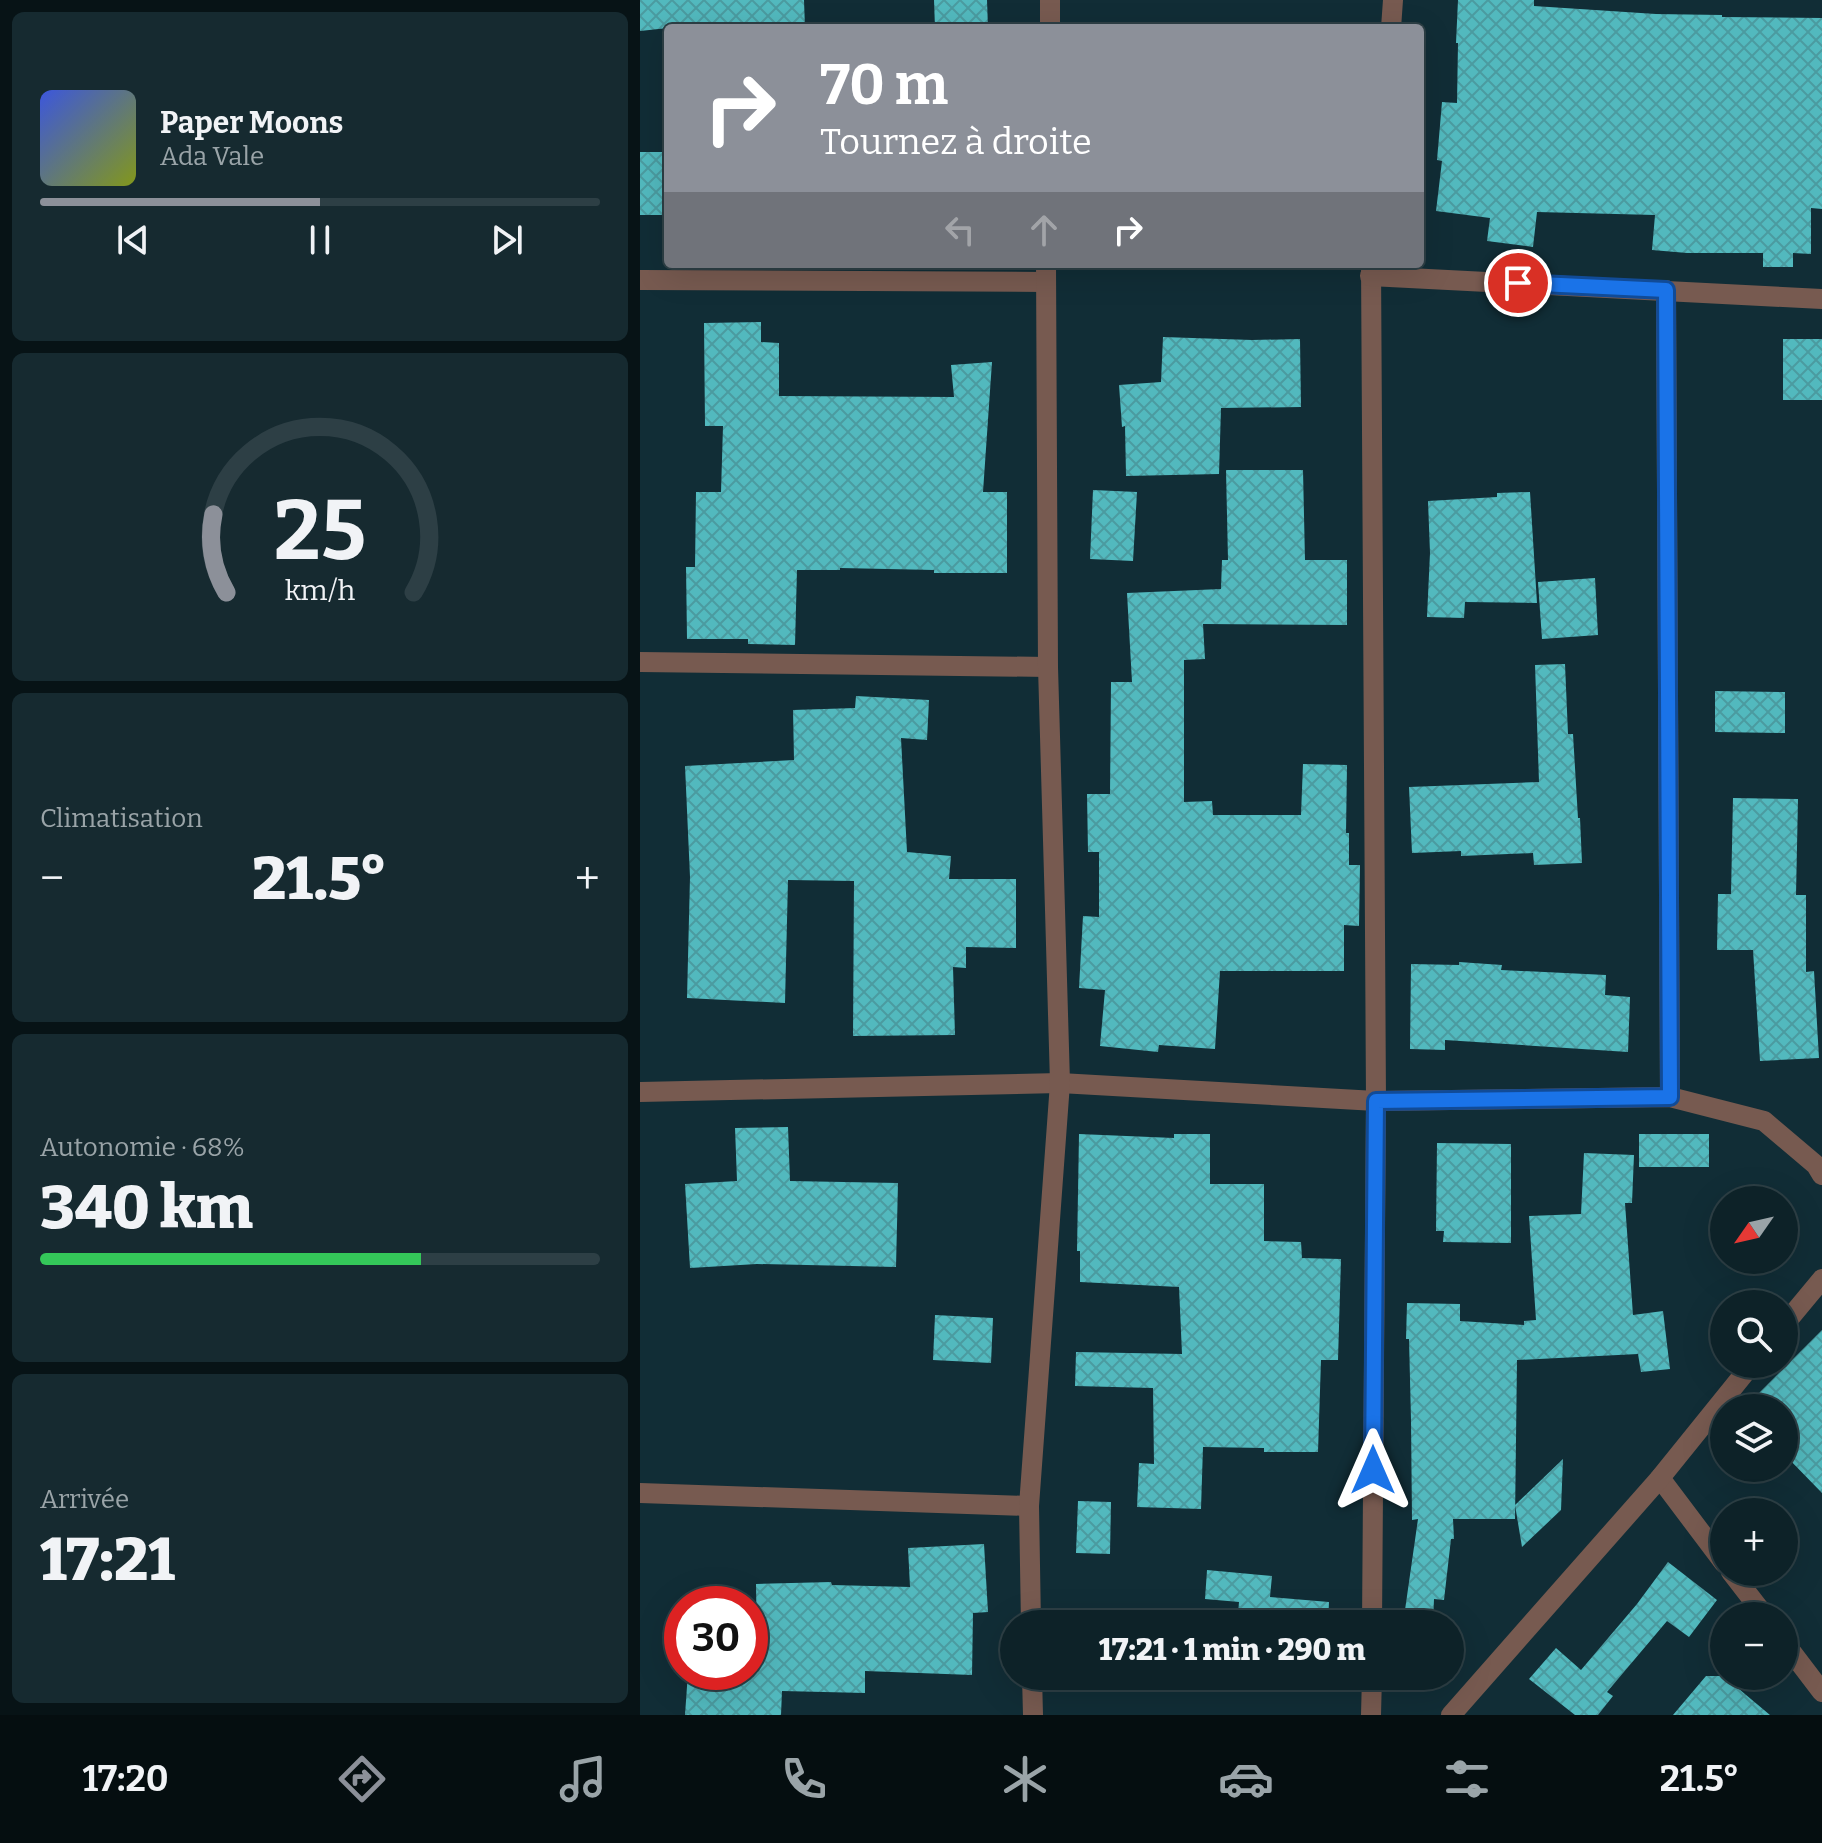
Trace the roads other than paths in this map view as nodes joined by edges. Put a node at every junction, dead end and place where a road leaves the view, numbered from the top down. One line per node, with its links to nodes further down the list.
1 (1050, 0): 3 (street)
2 (1393, 0): 4 (street)
3 (1050, 24)
4 (1391, 24)
5 (1370, 270): 8 (street); 15 (street)
6 (1046, 273): 7 (street); 11 (street)
7 (640, 280)
8 (1666, 290): 9 (street); 14 (street)
9 (1822, 299)
10 (640, 662): 11 (street)
11 (1048, 667): 12 (street)
12 (1060, 1083): 13 (street); 15 (street); 22 (street)
13 (640, 1092)
14 (1670, 1097): 15 (street); 16 (street)
15 (1376, 1101): 27 (street)
16 (1822, 1175)
17 (1822, 1279): 18 (street)
18 (1798, 1308)
19 (1741, 1378): 20 (street)
20 (1660, 1478): 23 (street); 34 (street)
21 (640, 1493): 22 (street)
22 (1029, 1506): 26 (street)
23 (1710, 1544)
24 (1742, 1586): 25 (street)
25 (1754, 1602)
26 (1031, 1610)
27 (1372, 1610)
28 (1798, 1660): 31 (street)
29 (1032, 1690): 32 (street)
30 (1372, 1690): 33 (street)
31 (1822, 1692)
32 (1033, 1715)
33 (1371, 1715)
34 (1451, 1715)

